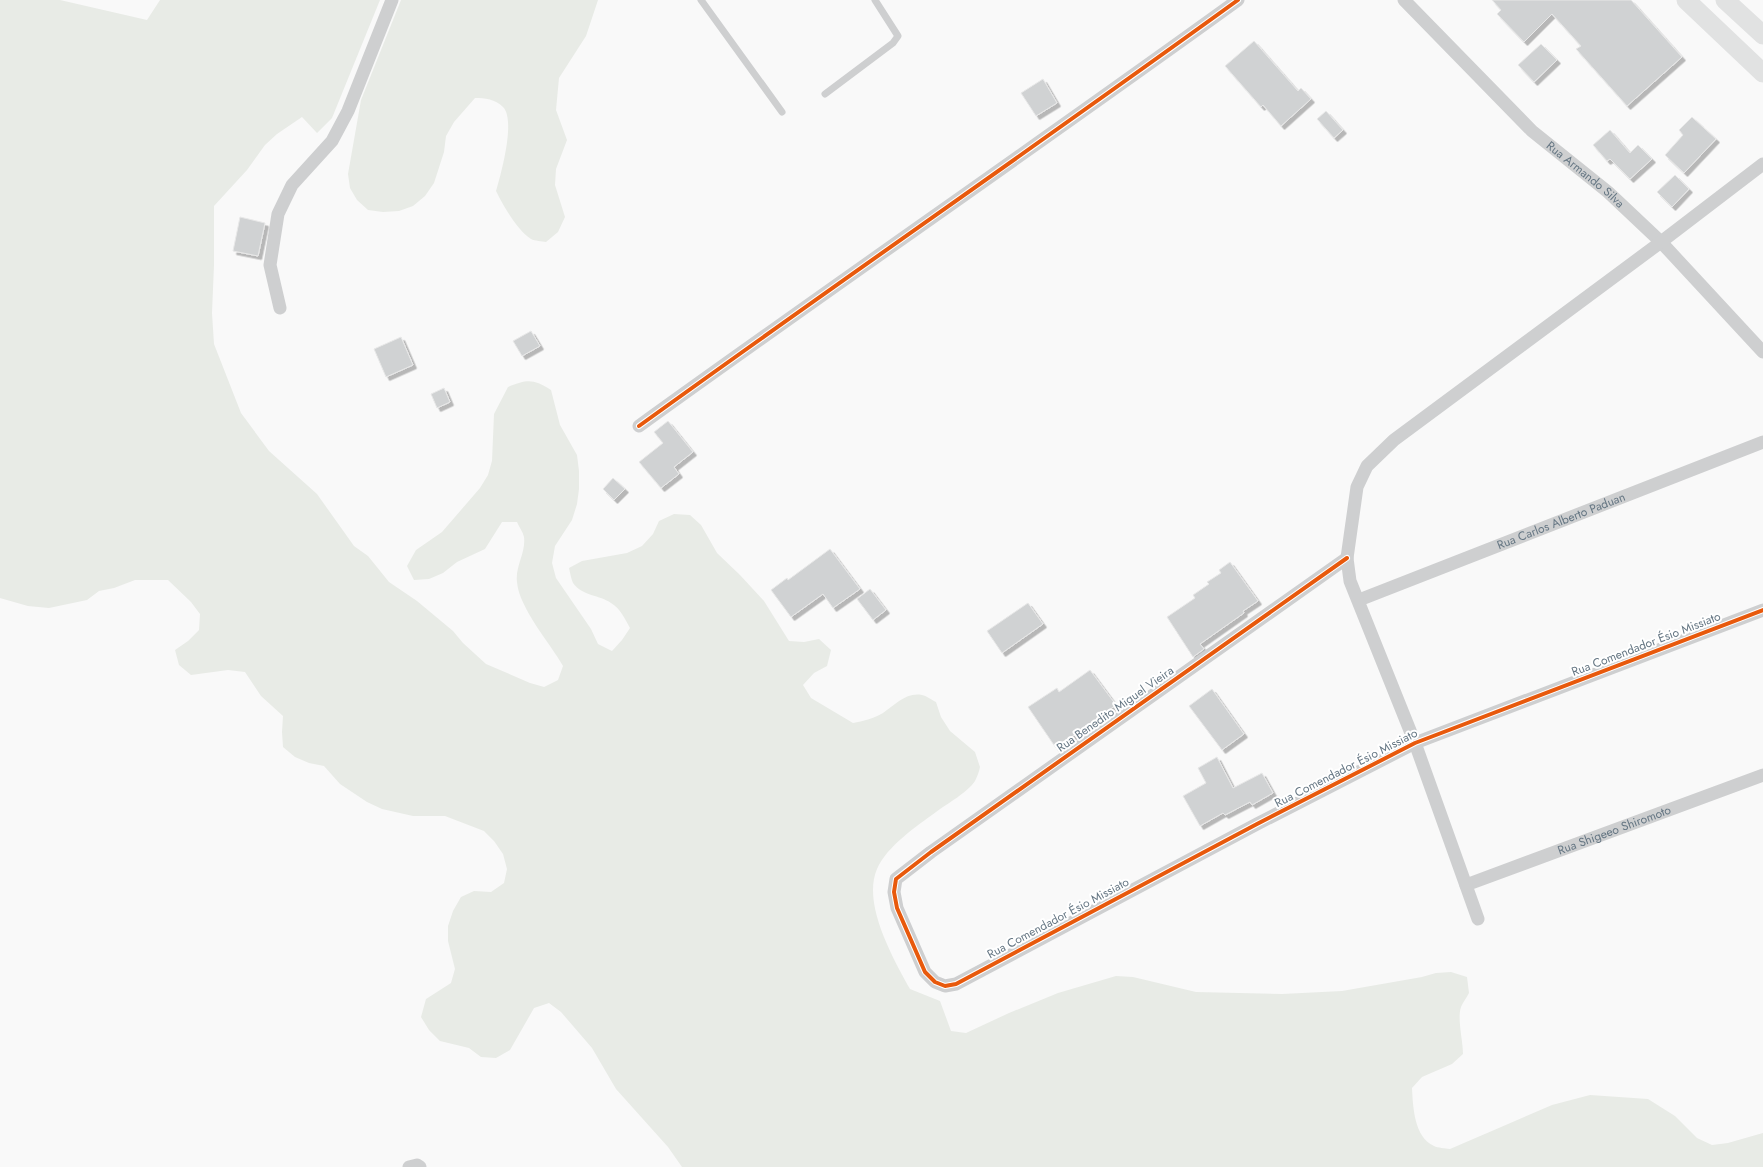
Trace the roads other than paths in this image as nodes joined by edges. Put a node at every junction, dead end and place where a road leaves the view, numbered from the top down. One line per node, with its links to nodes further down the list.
1 (392, 0): 14 (street)
2 (701, 0): 11 (lane)
3 (875, 0): 10 (lane)
4 (1238, 0): 16 (street)
5 (1404, 0): 13 (street, Rua Armando Silva)
6 (1686, 0): 9 (street)
7 (1725, 0): 8 (street)
8 (1763, 34)
9 (1763, 73)
10 (825, 94)
11 (782, 112)
12 (1763, 164): 13 (street)
13 (1662, 242): 15 (street, Rua Armando Silva); 18 (street)
14 (280, 308)
15 (1763, 352)
16 (639, 426)
17 (1763, 442): 19 (street, Rua Carlos Alberto Paduan)
18 (1347, 558): 19 (street); 25 (street, Rua Benedito Miguel Vieira)
19 (1359, 600): 21 (street)
20 (1763, 610): 21 (street, Rua Comendador Ésio Missiato)
21 (1415, 743): 23 (street); 25 (street, Rua Comendador Ésio Missiato)
22 (1763, 774): 23 (street, Rua Shigeeo Shiromoto)
23 (1466, 885): 24 (street)
24 (1478, 919)
25 (956, 984)
26 (409, 1167): 27 (street)
27 (420, 1167)

